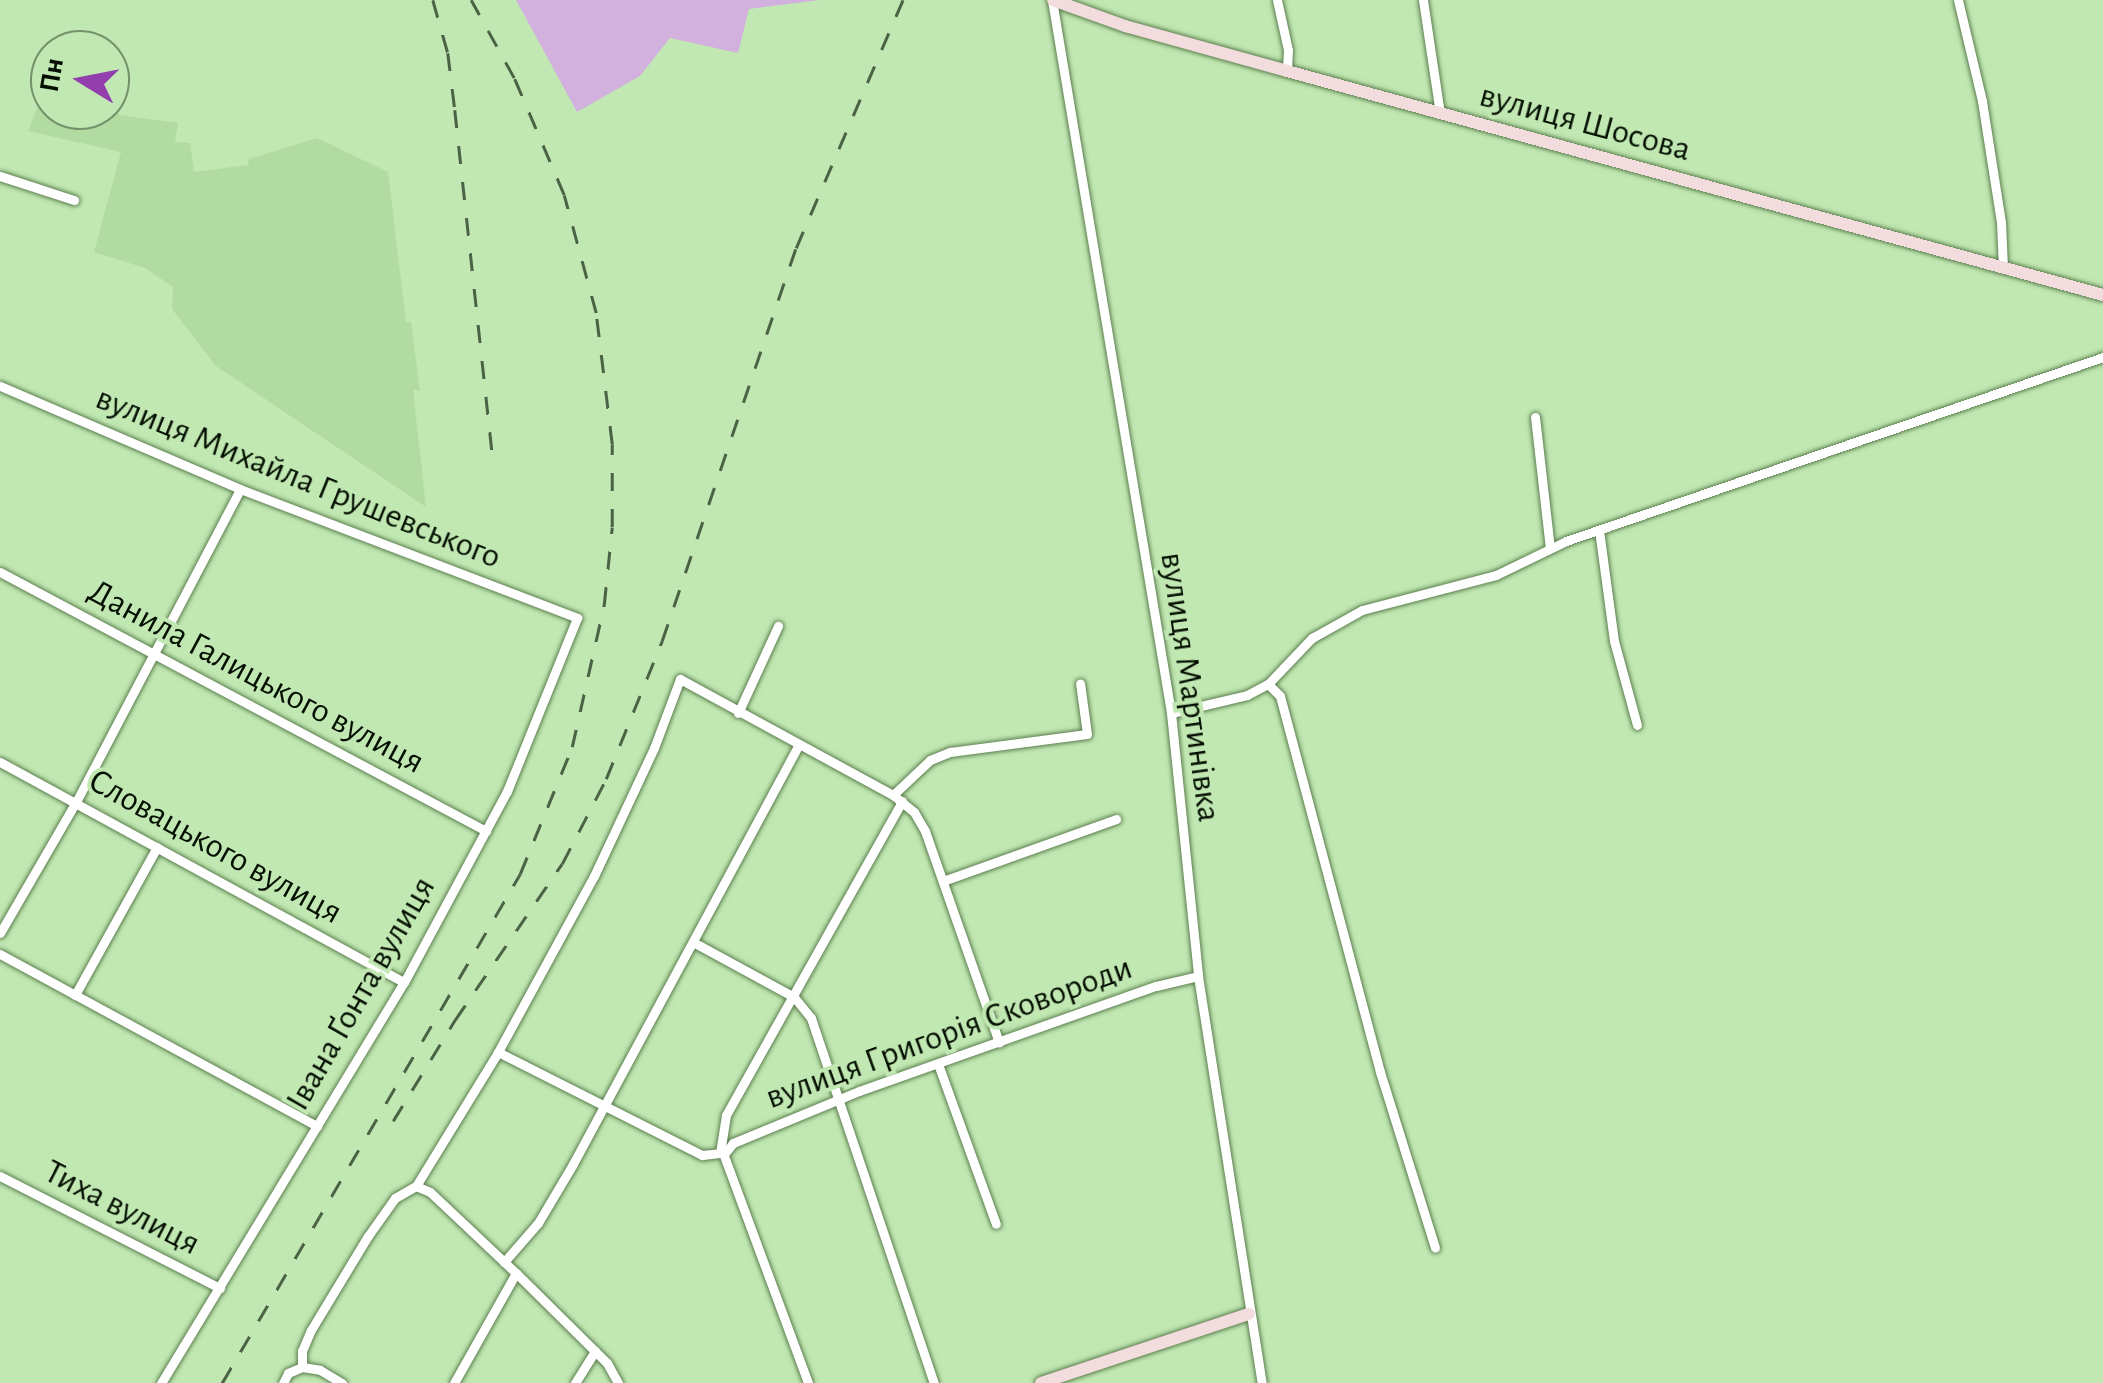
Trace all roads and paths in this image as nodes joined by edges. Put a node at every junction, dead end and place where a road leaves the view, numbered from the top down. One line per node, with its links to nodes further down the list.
1 (1053, 0): 5 (main road, вулиця Шосова); 24 (street, вулиця Мартинівка)
2 (1277, 0): 5 (street)
3 (1423, 0): 6 (street)
4 (1958, 0): 9 (street)
5 (1287, 71): 6 (main road, вулиця Шосова)
6 (1440, 114): 9 (main road, вулиця Шосова)
7 (0, 176): 8 (street)
8 (74, 200)
9 (2002, 267): 10 (main road, вулиця Шосова)
10 (2103, 295)
11 (2103, 357): 15 (street)
12 (0, 386): 14 (street, вулиця Михайла Грушевського)
13 (1535, 417): 16 (street)
14 (240, 489): 18 (street, вулиця Михайла Грушевського); 20 (street)
15 (1599, 530): 16 (street); 25 (street)
16 (1550, 548): 22 (street)
17 (0, 572): 20 (street, Данила Галицького вулиця)
18 (577, 618): 31 (street, Івана Ґонта вулиця)
19 (778, 626): 23 (street)
20 (155, 653): 29 (street); 31 (street, Данила Галицького вулиця)
21 (1080, 683): 28 (street)
22 (1268, 684): 24 (street); 51 (street)
23 (738, 712): 26 (street); 42 (street)
24 (1171, 713): 37 (street, вулиця Мартинівка)
25 (1637, 725)
26 (798, 746): 28 (street); 35 (street)
27 (0, 762): 29 (street, Словацького вулиця)
28 (897, 798): 33 (street); 40 (street)
29 (76, 802): 32 (street, Словацького вулиця); 34 (street)
30 (1116, 820): 33 (street)
31 (486, 831): 38 (street, Івана Ґонта вулиця)
32 (157, 847): 38 (street, Словацького вулиця); 39 (street)
33 (943, 881): 41 (street)
34 (0, 933)
35 (693, 942): 40 (street); 45 (street)
36 (0, 954): 39 (street)
37 (1198, 976): 41 (street, вулиця Григорія Сковороди); 55 (street, вулиця Мартинівка)
38 (404, 982): 46 (street, Івана Ґонта вулиця)
39 (76, 995): 46 (street)
40 (794, 997): 44 (street); 47 (street)
41 (999, 1042): 43 (street, вулиця Григорія Сковороди)
42 (498, 1052): 45 (street); 49 (street)
43 (938, 1064): 44 (street, вулиця Григорія Сковороди); 50 (street)
44 (837, 1100): 47 (street, вулиця Григорія Сковороди); 65 (street)
45 (605, 1106): 47 (street); 52 (street)
46 (316, 1126): 54 (street, Івана Ґонта вулиця)
47 (723, 1153): 64 (street)
48 (0, 1176): 54 (street, Тиха вулиця)
49 (416, 1186): 52 (street); 57 (street)
50 (996, 1224)
51 (1434, 1248)
52 (504, 1262): 53 (street)
53 (516, 1274): 56 (street); 61 (street)
54 (220, 1288): 58 (street, Івана Ґонта вулиця)
55 (1249, 1314): 66 (main road); 67 (street, вулиця Мартинівка)
56 (595, 1351): 62 (street); 63 (street)
57 (302, 1367): 59 (street); 60 (street)
58 (161, 1383)
59 (283, 1383)
60 (342, 1383)
61 (454, 1383)
62 (575, 1383)
63 (618, 1383)
64 (808, 1383)
65 (934, 1383)
66 (1040, 1383)
67 (1262, 1383)

